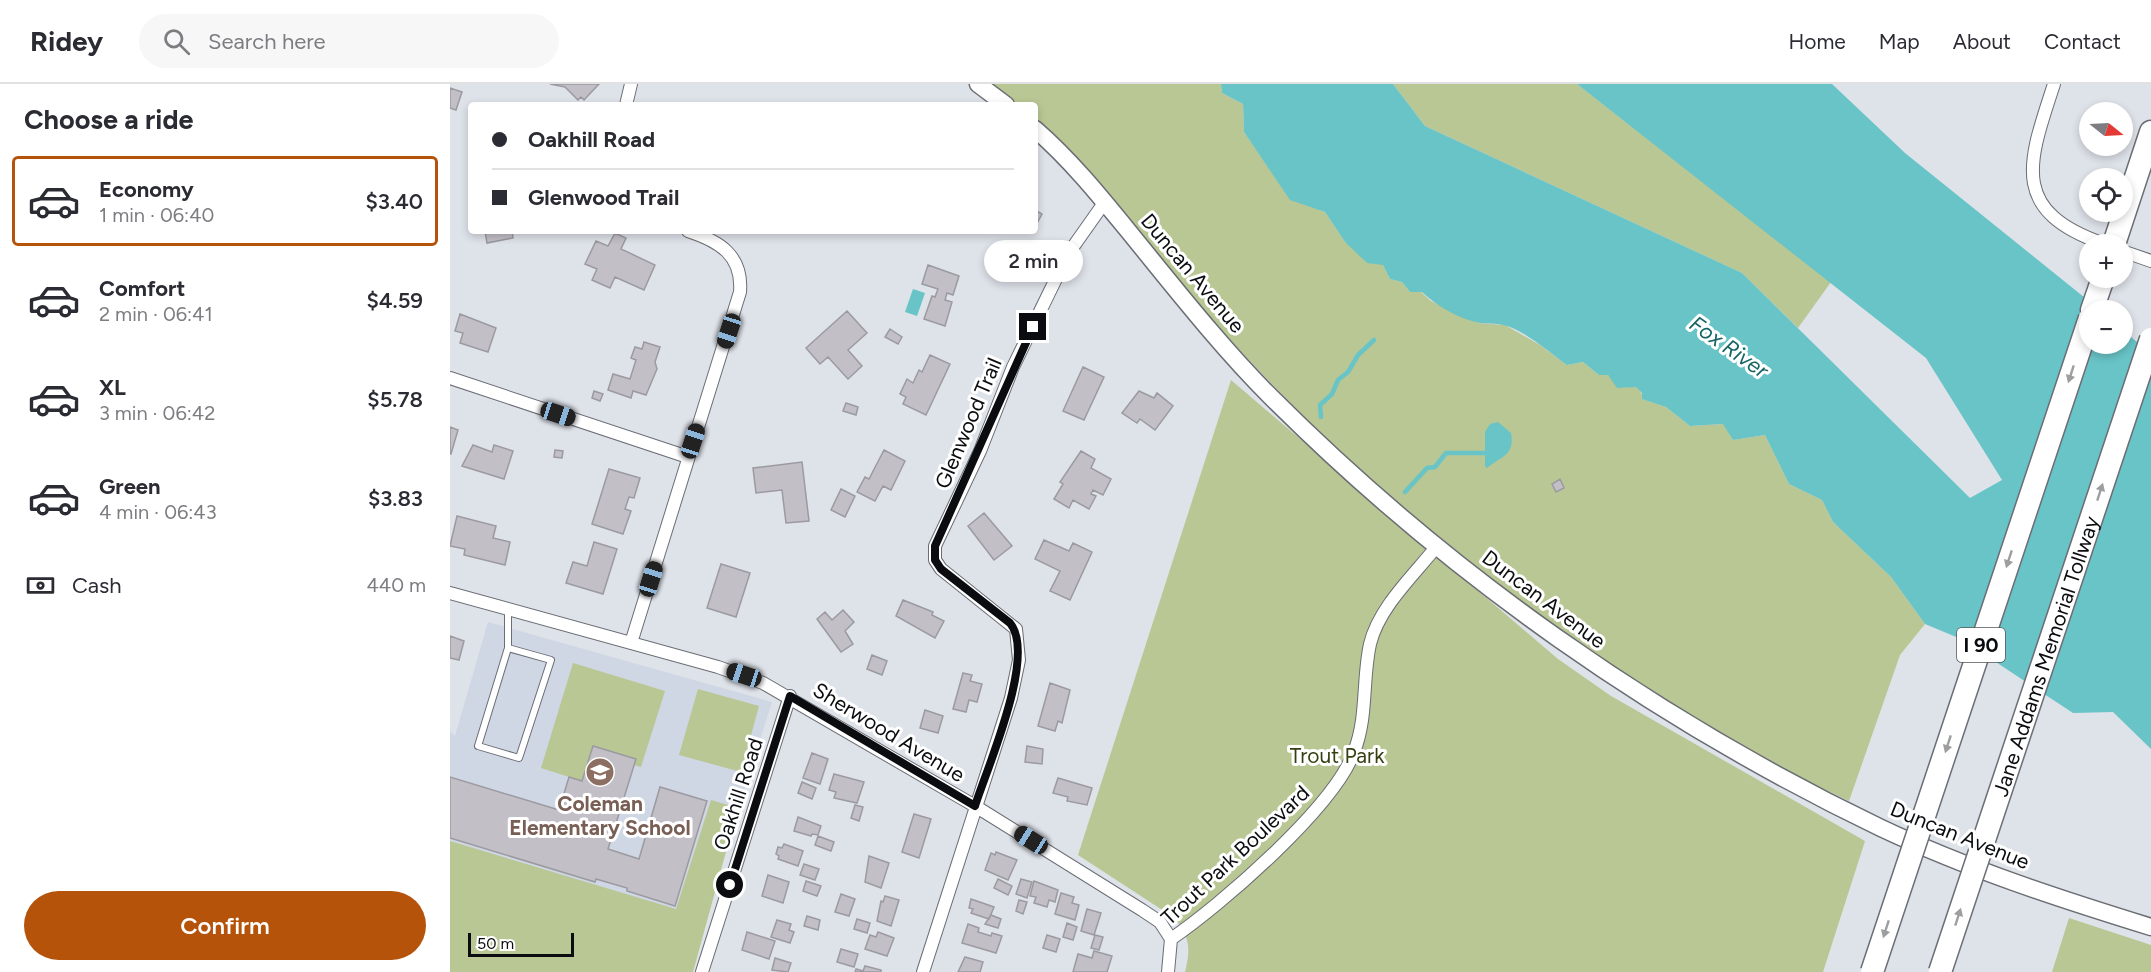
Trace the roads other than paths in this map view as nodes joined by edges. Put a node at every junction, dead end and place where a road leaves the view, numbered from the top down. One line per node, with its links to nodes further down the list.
1 (631, 84): 4 (street)
2 (978, 84): 5 (street)
3 (2054, 84): 11 (street)
4 (627, 102)
5 (1002, 102)
6 (1038, 132): 8 (street, Duncan Avenue)
7 (2151, 132): 10 (highway)
8 (1104, 203): 16 (street, Duncan Avenue); 22 (street, Glenwood Trail)
9 (696, 234): 15 (street)
10 (2117, 234)
11 (2079, 235)
12 (2151, 339): 29 (highway, Jane Addams Memorial Tollway, one-way to 12, bridge)
13 (2079, 351): 28 (highway, I 90, one-way to 28, bridge)
14 (450, 378): 15 (street)
15 (688, 457): 19 (street)
16 (1437, 546): 23 (street, Duncan Avenue); 24 (street, Trout Park Boulevard)
17 (450, 593): 18 (street, Sherwood Avenue)
18 (508, 609): 19 (street, Sherwood Avenue); 20 (lane)
19 (632, 643): 21 (street, Sherwood Avenue)
20 (508, 648): 20 (lane)
21 (790, 696): 22 (street, Sherwood Avenue); 25 (street, Oakhill Road)
22 (975, 806): 24 (street, Sherwood Avenue); 26 (street)
23 (2151, 927)
24 (1171, 939): 27 (street, Trout Park Boulevard)
25 (702, 972)
26 (923, 972)
27 (1168, 972)
28 (1872, 972)
29 (1940, 972)

